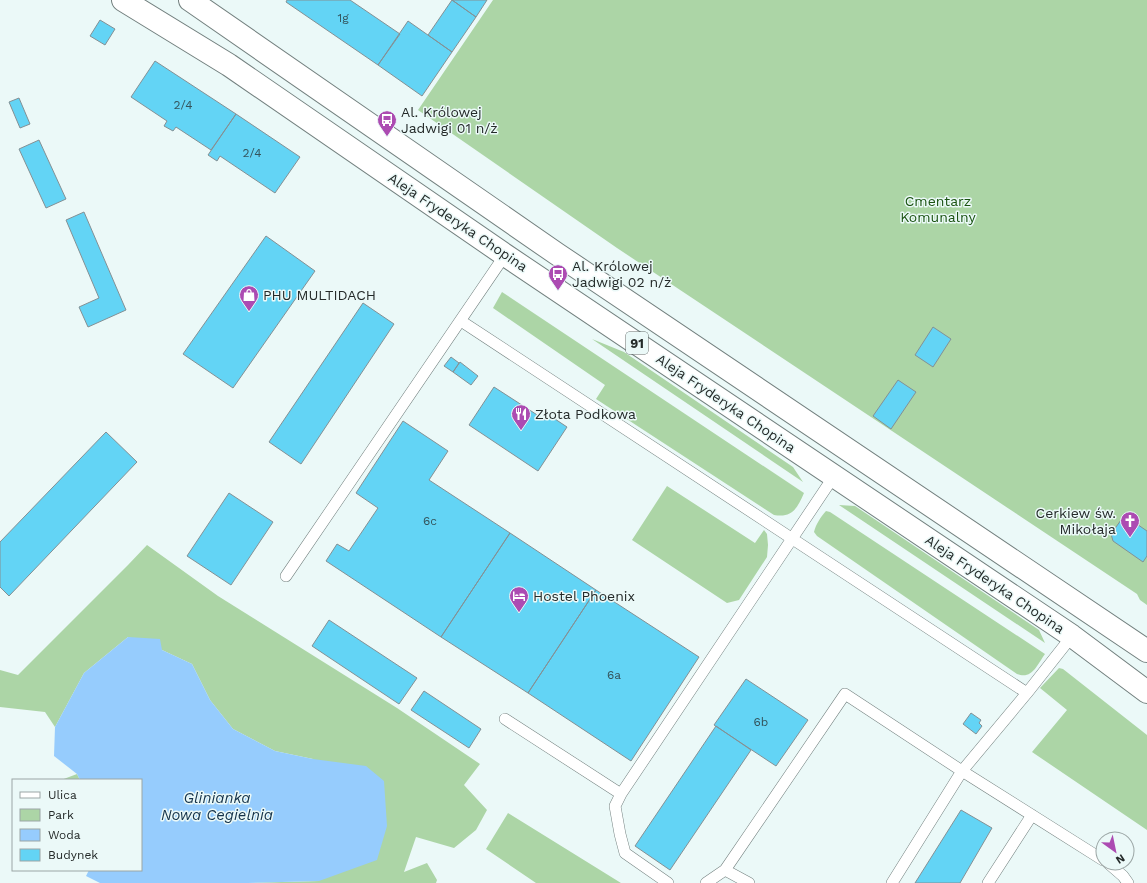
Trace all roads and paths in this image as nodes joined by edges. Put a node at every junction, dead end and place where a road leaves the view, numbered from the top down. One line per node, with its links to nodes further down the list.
1 (123, 0): 3 (main road, Aleja Fryderyka Chopina / 91)
2 (190, 0): 9 (main road, Aleja Fryderyka Chopina / 91)
3 (505, 255): 4 (lane); 5 (main road, Aleja Fryderyka Chopina / 91)
4 (461, 321): 6 (lane); 7 (lane)
5 (834, 476): 6 (lane); 8 (main road, Aleja Fryderyka Chopina / 91)
6 (793, 539): 11 (lane); 14 (lane)
7 (286, 576)
8 (1072, 636): 10 (main road, Aleja Fryderyka Chopina / 91); 11 (lane)
9 (1147, 651)
10 (1147, 692)
11 (1027, 693): 13 (lane)
12 (505, 719): 14 (lane)
13 (962, 771): 15 (lane); 17 (lane); 22 (lane)
14 (621, 794): 19 (lane)
15 (1032, 815): 16 (lane); 23 (lane)
16 (1095, 855)
17 (725, 870): 20 (lane); 21 (lane)
18 (1117, 871): 24 (lane)
19 (668, 883)
20 (706, 883)
21 (749, 883)
22 (892, 883)
23 (988, 883)
24 (1128, 883)

